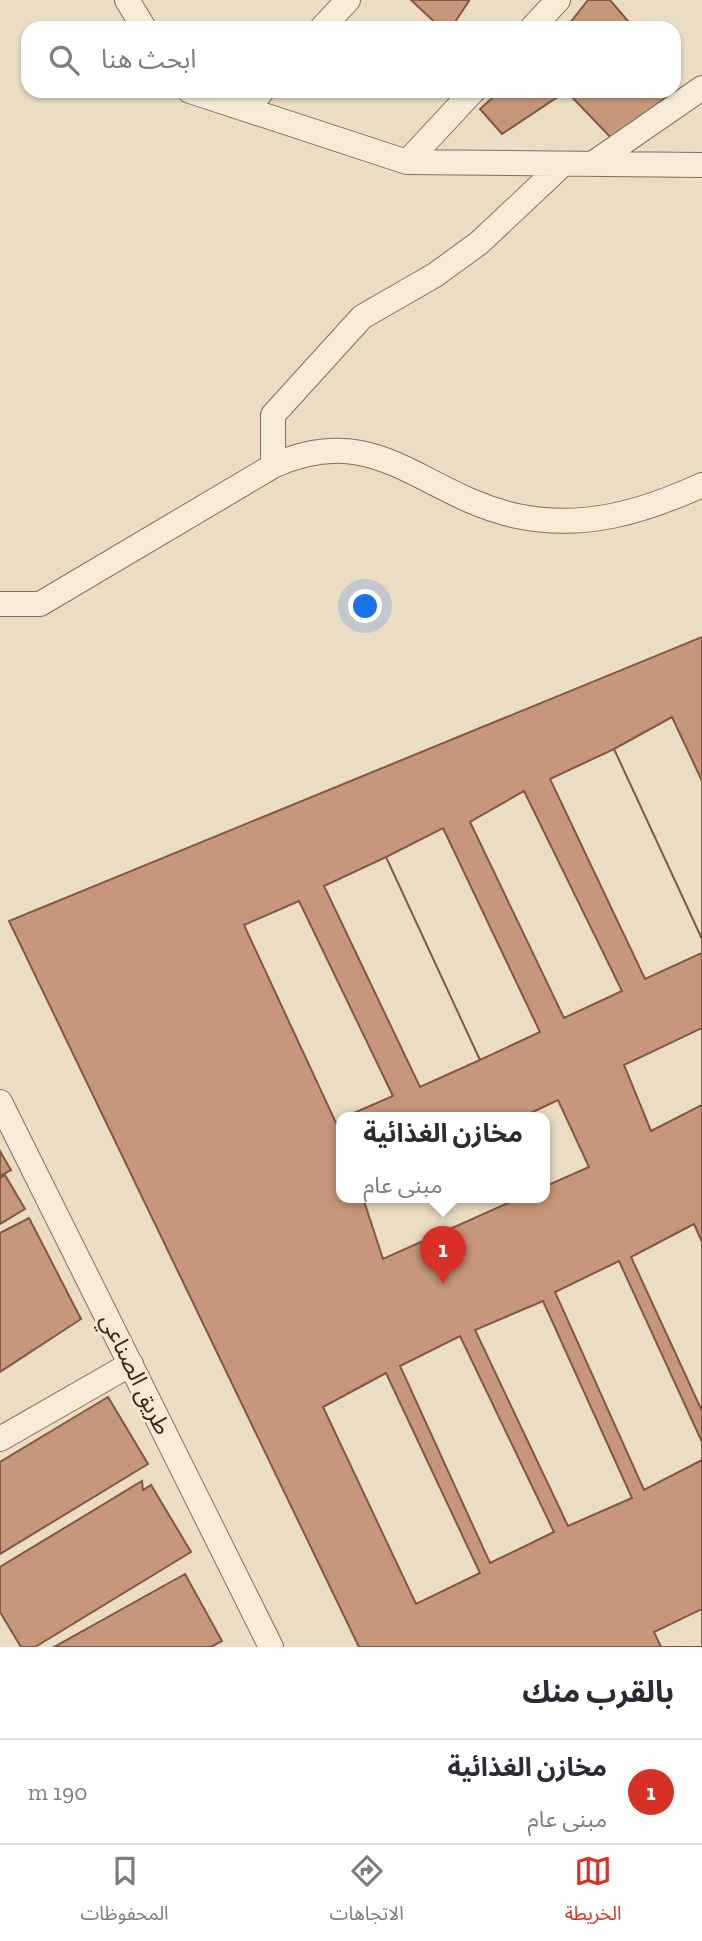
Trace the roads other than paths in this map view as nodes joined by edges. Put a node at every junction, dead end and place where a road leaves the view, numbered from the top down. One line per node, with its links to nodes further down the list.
1 (127, 0): 4 (street)
2 (348, 0): 5 (street)
3 (558, 0): 6 (street)
4 (140, 21)
5 (328, 21)
6 (538, 21)
7 (702, 88): 14 (street)
8 (211, 98): 11 (street)
9 (255, 98): 11 (street)
10 (466, 98): 12 (street)
11 (245, 109): 12 (street)
12 (407, 162): 13 (street)
13 (563, 164): 14 (street); 16 (street)
14 (592, 164): 15 (street)
15 (702, 165)
16 (273, 466): 17 (street); 18 (street)
17 (702, 485)
18 (0, 604)
19 (0, 1102): 20 (street, طريق الصناعي)
20 (131, 1364): 21 (street); 22 (street, طريق الصناعي)
21 (0, 1439)
22 (271, 1647)

